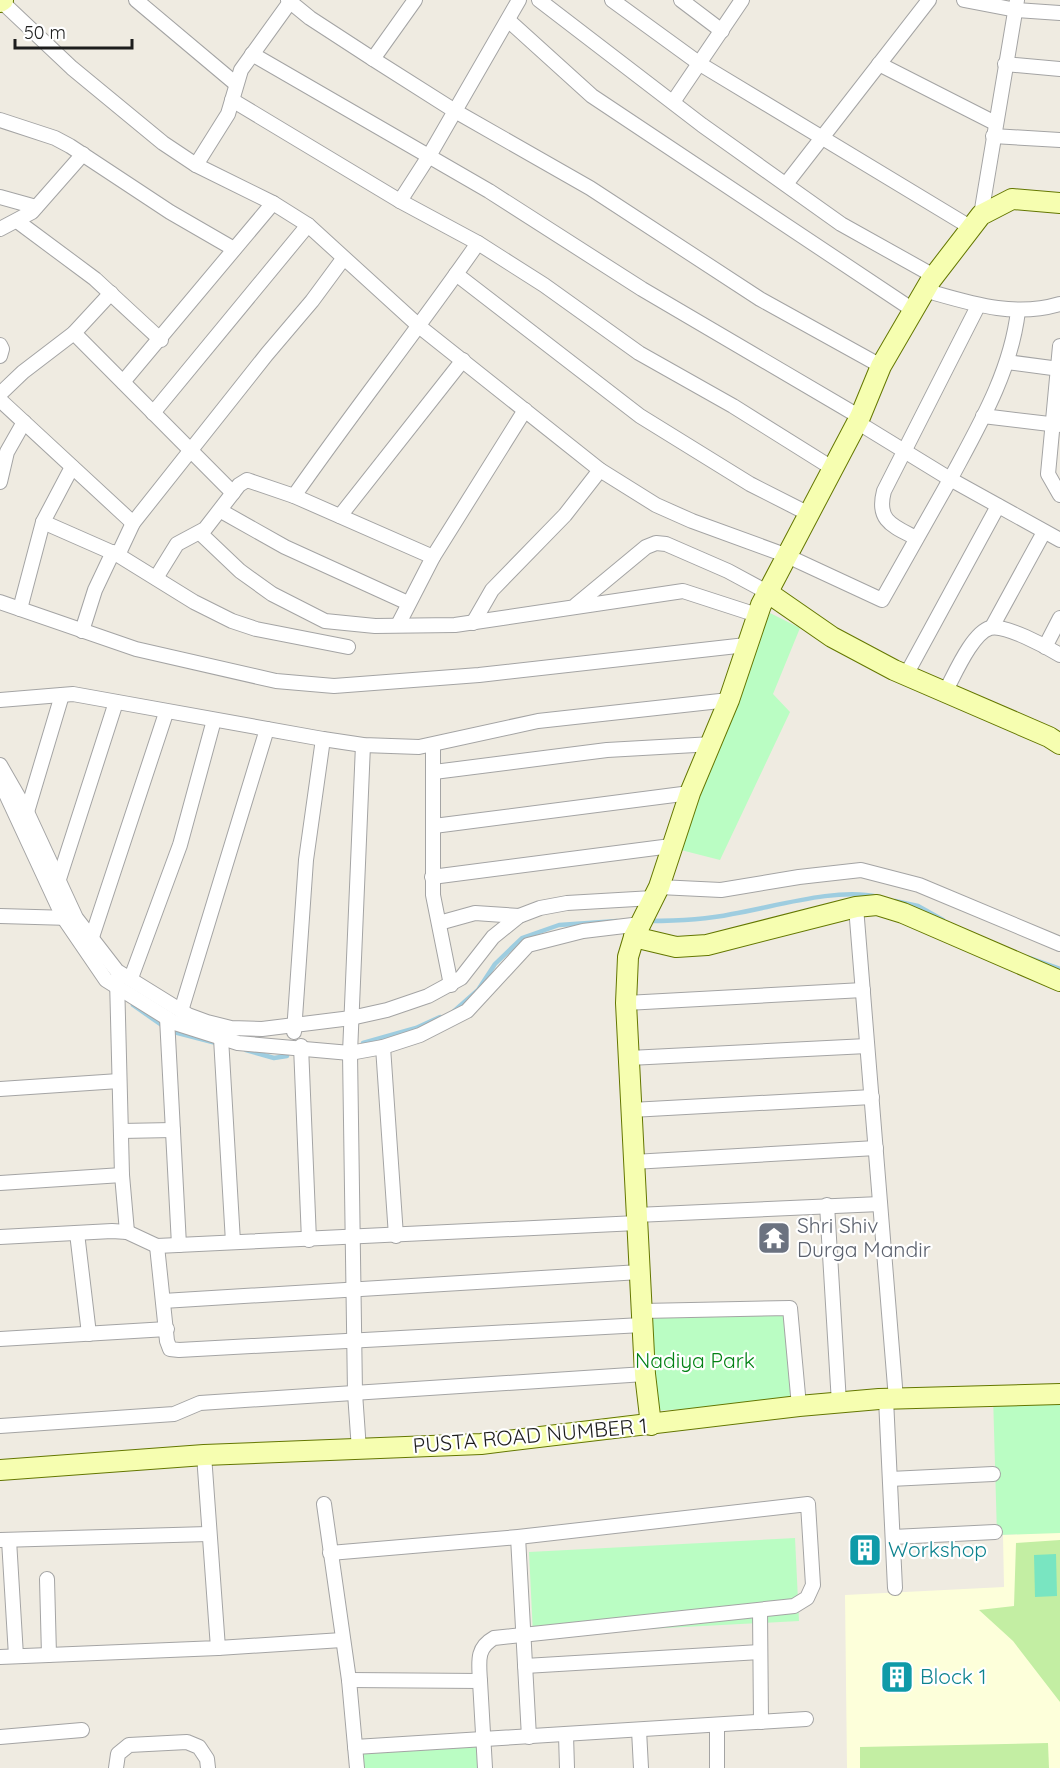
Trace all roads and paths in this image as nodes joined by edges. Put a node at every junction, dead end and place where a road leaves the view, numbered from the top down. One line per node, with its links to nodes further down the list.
1 (136, 0): 22 (street)
2 (415, 0): 17 (street)
3 (519, 0): 14 (street)
4 (539, 0): 24 (street)
5 (612, 0): 18 (street)
6 (681, 0): 15 (street)
7 (742, 0): 15 (street)
8 (929, 0): 19 (street)
9 (964, 0): 12 (street)
10 (1, 1): 32 (street)
11 (289, 1): 16 (street); 17 (street)
12 (1016, 5): 13 (street); 20 (street)
13 (1060, 13)
14 (508, 20): 25 (street); 51 (street)
15 (722, 31): 18 (street)
16 (252, 54): 22 (street); 31 (street)
17 (373, 59): 25 (street)
18 (700, 64): 24 (street); 28 (street)
19 (879, 64): 27 (street); 28 (street)
20 (1005, 64): 21 (street); 27 (street)
21 (1060, 69)
22 (236, 84): 23 (street)
23 (232, 100): 32 (street); 35 (street)
24 (673, 102): 33 (street)
25 (455, 111): 31 (street); 61 (street)
26 (0, 120): 30 (street)
27 (994, 130): 29 (street); 40 (street)
28 (823, 138): 33 (street); 40 (street)
29 (1060, 140)
30 (83, 154): 38 (street); 44 (street)
31 (429, 156): 35 (street); 69 (street)
32 (196, 165): 36 (street)
33 (786, 184): 47 (street)
34 (0, 197): 38 (street)
35 (400, 201): 43 (street)
36 (273, 203): 41 (street); 44 (street)
37 (1060, 203): 40 (street)
38 (36, 207): 39 (street)
39 (17, 221): 42 (street); 48 (street)
40 (975, 221): 47 (street)
41 (308, 225): 45 (street); 67 (street)
42 (0, 229)
43 (478, 243): 46 (street); 75 (street)
44 (234, 249): 55 (street)
45 (343, 259): 53 (street); 73 (street)
46 (456, 274): 53 (street); 84 (street)
47 (929, 283): 50 (street); 51 (street)
48 (111, 293): 54 (street); 55 (street)
49 (1060, 304): 52 (street)
50 (978, 306): 52 (street); 72 (street)
51 (913, 310): 61 (street)
52 (1018, 311): 60 (street)
53 (420, 327): 59 (street); 81 (street)
54 (74, 333): 63 (street); 64 (street)
55 (161, 340): 63 (street)
56 (0, 345): 58 (street)
57 (1060, 346): 62 (street)
58 (0, 356)
59 (463, 360): 66 (street); 85 (street)
60 (1007, 362): 62 (street); 68 (street)
61 (881, 366): 69 (street)
62 (1059, 368): 71 (street)
63 (123, 382): 67 (street)
64 (0, 394)
65 (0, 400): 70 (street)
66 (525, 410): 76 (street); 94 (street)
67 (153, 413): 73 (street)
68 (983, 416): 71 (street); 77 (street)
69 (858, 419): 72 (street); 75 (street)
70 (24, 422): 74 (street); 78 (street)
71 (1056, 424): 80 (street)
72 (905, 450): 77 (street); 90 (street)
73 (191, 452): 79 (street); 87 (street)
74 (72, 467): 86 (street); 87 (street)
75 (832, 468): 84 (street)
76 (600, 470): 93 (street); 103 (street)
77 (950, 479): 82 (street); 90 (street)
78 (0, 482)
79 (233, 493): 81 (street); 83 (street)
80 (1060, 495)
81 (294, 496): 85 (street)
82 (998, 506): 88 (street); 111 (street)
83 (220, 511): 89 (street); 98 (street)
84 (810, 514): 93 (street)
85 (340, 516): 94 (street)
86 (43, 522): 92 (street); 100 (street)
87 (133, 523): 92 (street)
88 (1044, 532): 91 (street); 105 (street)
89 (200, 533): 95 (street); 104 (street)
90 (916, 538): 93 (street)
91 (1060, 540)
92 (116, 554): 95 (street); 106 (street)
93 (785, 555): 96 (street)
94 (433, 557): 98 (street)
95 (156, 578): 108 (street)
96 (766, 591): 99 (street); 101 (street); 111 (street)
97 (0, 602): 100 (street)
98 (408, 603): 104 (street)
99 (576, 605): 101 (street); 103 (street)
100 (20, 609): 106 (street)
101 (757, 615): 107 (street)
102 (1060, 618): 109 (street)
103 (473, 623): 104 (street)
104 (398, 625)
105 (992, 627): 109 (street); 112 (street)
106 (82, 631): 107 (street)
107 (746, 645): 115 (street)
108 (348, 647)
109 (1045, 647): 110 (street)
110 (1060, 655)
111 (906, 675): 112 (street)
112 (945, 692): 122 (street)
113 (62, 695): 114 (street); 116 (street); 128 (street)
114 (0, 700)
115 (729, 700): 121 (street); 124 (street)
116 (116, 702): 117 (street); 132 (street)
117 (166, 713): 118 (street); 140 (street)
118 (214, 720): 119 (street); 143 (street)
119 (267, 729): 120 (street); 149 (street)
120 (323, 739): 123 (street); 152 (street)
121 (713, 744): 125 (street); 127 (street)
122 (1060, 744)
123 (363, 745): 124 (street); 150 (street)
124 (433, 745): 125 (street)
125 (434, 772): 129 (street)
126 (1, 778): 128 (street); 137 (street)
127 (690, 793): 129 (street); 130 (street)
128 (27, 812): 132 (street)
129 (434, 826): 131 (street)
130 (671, 846): 131 (street); 133 (street)
131 (432, 877): 138 (street)
132 (59, 879): 137 (street)
133 (654, 896): 136 (street); 139 (street); 141 (street)
134 (856, 907): 139 (street); 144 (street); 147 (street)
135 (0, 916): 137 (street)
136 (519, 916): 138 (street); 145 (street)
137 (69, 918): 140 (street); 146 (street)
138 (439, 923): 145 (street)
139 (638, 931): 148 (street); 155 (street)
140 (91, 940): 142 (street)
141 (1060, 944)
142 (117, 971): 143 (street); 146 (street)
143 (131, 978): 149 (street)
144 (1060, 981)
145 (451, 985): 150 (street)
146 (117, 986): 151 (street); 159 (street)
147 (863, 990): 148 (street); 156 (street)
148 (626, 1003): 158 (street)
149 (181, 1011): 152 (street)
150 (351, 1018): 152 (street); 157 (street)
151 (167, 1019): 153 (street); 163 (street)
152 (295, 1025): 154 (street)
153 (222, 1043): 154 (street); 178 (street)
154 (303, 1047): 157 (street); 177 (street)
155 (384, 1047): 157 (street); 175 (street)
156 (867, 1047): 158 (street); 161 (street)
157 (348, 1052): 174 (street)
158 (629, 1058): 162 (street)
159 (119, 1082): 160 (street); 164 (street)
160 (0, 1089)
161 (872, 1097): 162 (street); 165 (street)
162 (631, 1110): 166 (street)
163 (173, 1130): 164 (street); 179 (street)
164 (121, 1131): 167 (street)
165 (876, 1148): 166 (street); 169 (street)
166 (633, 1162): 171 (street)
167 (122, 1175): 168 (street); 172 (street)
168 (0, 1183)
169 (880, 1204): 170 (street); 192 (street)
170 (827, 1205): 171 (street); 193 (street)
171 (636, 1219): 175 (street); 181 (street)
172 (127, 1232): 173 (street); 180 (street)
173 (77, 1233): 176 (street); 186 (street)
174 (354, 1236): 175 (street); 177 (street); 182 (street)
175 (396, 1236)
176 (0, 1237)
177 (309, 1240): 178 (street)
178 (232, 1242): 179 (street)
179 (179, 1245): 180 (street)
180 (157, 1246): 183 (street)
181 (640, 1272): 182 (street); 184 (street)
182 (355, 1289): 183 (street); 188 (street)
183 (163, 1301): 185 (street)
184 (642, 1318): 188 (street); 189 (street); 194 (street)
185 (167, 1329): 186 (street); 188 (street)
186 (89, 1334): 187 (street)
187 (0, 1339)
188 (354, 1341): 190 (street)
189 (645, 1374): 190 (street); 195 (street)
190 (355, 1393): 196 (street); 197 (street)
191 (1060, 1394): 192 (street, PUSTA ROAD NUMBER 1)
192 (891, 1399): 193 (street, PUSTA ROAD NUMBER 1); 201 (street)
193 (839, 1403): 194 (street, PUSTA ROAD NUMBER 1)
194 (800, 1406): 195 (street, PUSTA ROAD NUMBER 1)
195 (651, 1425): 197 (street, PUSTA ROAD NUMBER 1)
196 (0, 1426)
197 (359, 1450): 198 (street, PUSTA ROAD NUMBER 1)
198 (204, 1455): 199 (street, PUSTA ROAD NUMBER 1); 204 (street)
199 (0, 1470)
200 (993, 1474): 201 (street)
201 (890, 1479): 206 (street)
202 (324, 1504): 208 (street)
203 (995, 1532): 206 (street)
204 (208, 1534): 207 (street); 214 (street)
205 (518, 1537): 208 (street); 211 (street); 212 (street)
206 (893, 1537): 210 (street)
207 (4, 1540): 217 (street)
208 (330, 1553): 213 (street)
209 (47, 1579): 216 (street)
210 (895, 1588)
211 (760, 1610): 212 (street); 215 (street)
212 (522, 1635): 219 (street); 221 (street)
213 (342, 1640): 214 (street); 220 (street)
214 (218, 1648): 216 (street)
215 (760, 1652): 219 (street); 223 (street)
216 (49, 1655): 217 (street)
217 (16, 1656): 218 (street)
218 (0, 1657)
219 (525, 1666): 229 (street)
220 (349, 1680): 221 (street); 231 (street)
221 (480, 1681): 230 (street)
222 (806, 1719): 223 (street)
223 (761, 1722): 224 (street)
224 (717, 1725): 226 (street); 238 (street)
225 (82, 1730): 228 (street)
226 (639, 1730): 227 (street); 237 (street)
227 (566, 1735): 229 (street); 236 (street)
228 (0, 1737)
229 (529, 1737): 230 (street)
230 (484, 1740): 231 (street); 235 (street)
231 (356, 1747): 234 (street)
232 (116, 1768): 233 (street)
233 (208, 1768)
234 (357, 1768)
235 (485, 1768)
236 (567, 1768)
237 (641, 1768)
238 (717, 1768)

